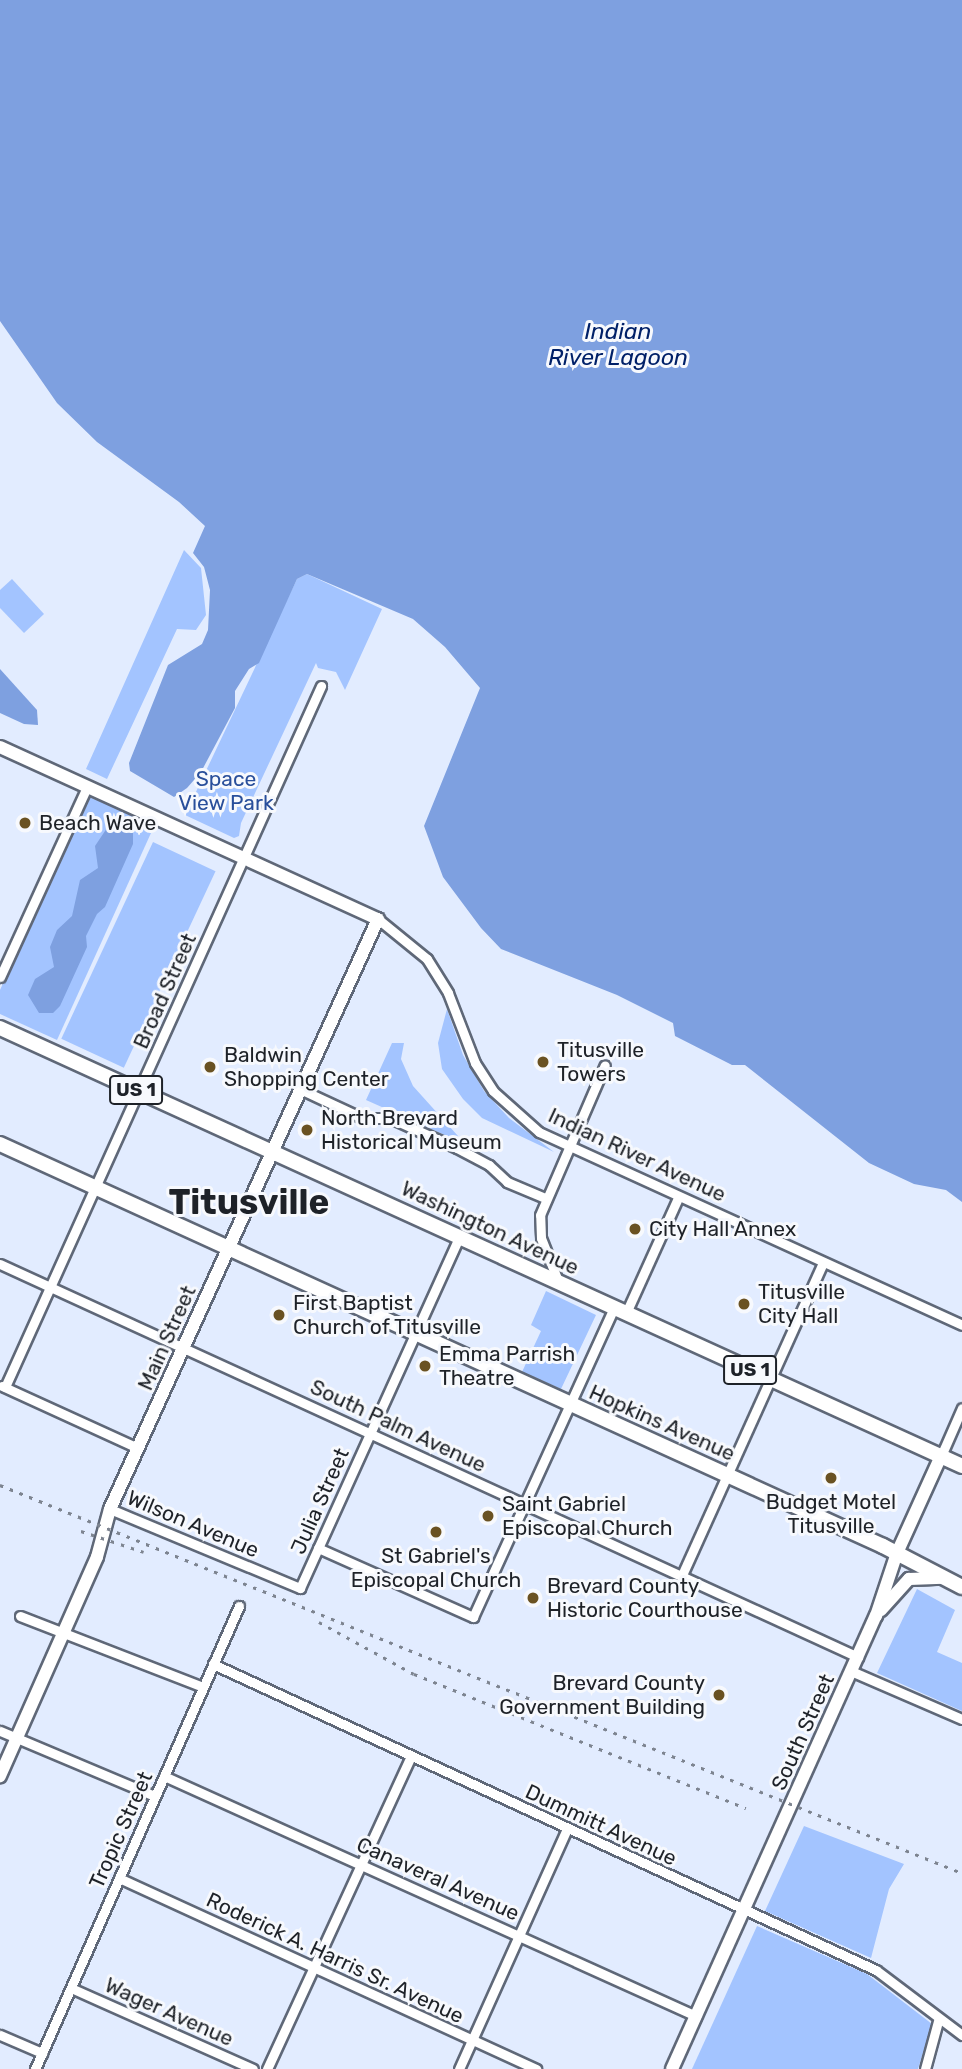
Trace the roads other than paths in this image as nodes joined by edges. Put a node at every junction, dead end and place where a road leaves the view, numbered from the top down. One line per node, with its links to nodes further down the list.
1 (321, 686): 4 (street, Broad Street)
2 (0, 747): 3 (street, Indian River Avenue)
3 (87, 787): 4 (street, Indian River Avenue); 6 (street)
4 (243, 859): 5 (street, Indian River Avenue); 10 (street, Broad Street)
5 (378, 919): 9 (street, Main Street); 12 (street, Indian River Avenue)
6 (0, 976)
7 (0, 1028): 10 (main road, Washington Avenue / US 1)
8 (605, 1065): 12 (street)
9 (302, 1090): 13 (street, Main Street); 15 (street)
10 (139, 1091): 13 (main road, Washington Avenue / US 1); 14 (street, Broad Street)
11 (0, 1144): 14 (main road, Hopkins Avenue)
12 (567, 1147): 15 (street); 16 (street, Indian River Avenue)
13 (273, 1152): 17 (main road, Washington Avenue / US 1); 18 (street, Main Street)
14 (95, 1188): 18 (main road, Hopkins Avenue); 22 (street, Broad Street)
15 (545, 1198): 21 (street)
16 (678, 1198): 19 (street, Indian River Avenue); 23 (street)
17 (458, 1237): 21 (main road, Washington Avenue / US 1); 25 (street, Julia Street)
18 (229, 1249): 25 (main road, Hopkins Avenue); 26 (street, Main Street)
19 (823, 1263): 24 (street, Indian River Avenue); 27 (street)
20 (0, 1264): 22 (street, South Palm Avenue)
21 (559, 1283): 23 (main road, Washington Avenue / US 1)
22 (51, 1287): 26 (street, South Palm Avenue); 28 (street, Broad Street)
23 (620, 1311): 27 (main road, Washington Avenue / US 1); 29 (street)
24 (962, 1325)
25 (415, 1333): 29 (main road, Hopkins Avenue); 31 (street, Julia Street)
26 (184, 1348): 31 (street, South Palm Avenue); 32 (street, Main Street)
27 (770, 1378): 33 (main road, Washington Avenue / US 1); 35 (street)
28 (2, 1386): 32 (street)
29 (570, 1405): 35 (main road, Hopkins Avenue); 36 (street)
30 (962, 1408): 33 (street, South Street)
31 (369, 1432): 36 (street, South Palm Avenue); 38 (street, Julia Street)
32 (138, 1448): 37 (street, Main Street)
33 (941, 1456): 34 (main road, Washington Avenue / US 1); 39 (street, South Street)
34 (962, 1466)
35 (726, 1475): 39 (main road, Hopkins Avenue); 40 (street)
36 (525, 1504): 38 (street); 40 (street, South Palm Avenue)
37 (110, 1509): 43 (street, Wilson Avenue); 47 (street, Main Street)
38 (318, 1548): 43 (street, Julia Street)
39 (897, 1553): 41 (main road, Hopkins Avenue); 46 (street, South Street)
40 (682, 1575): 48 (street, South Palm Avenue)
41 (944, 1578): 42 (main road, Hopkins Avenue); 46 (street)
42 (962, 1587)
43 (300, 1588)
44 (239, 1606): 49 (street, Tropic Street)
45 (20, 1616): 47 (street)
46 (876, 1616): 48 (street, South Street)
47 (63, 1633): 51 (street); 54 (street, Main Street)
48 (858, 1657): 50 (street, South Street)
49 (213, 1664): 51 (street, Tropic Street); 55 (street, Dummitt Avenue)
50 (852, 1671): 52 (street); 62 (street, South Street)
51 (203, 1687): 57 (street, Tropic Street)
52 (962, 1719)
53 (0, 1731): 54 (street)
54 (17, 1738): 56 (street, Main Street); 58 (street)
55 (411, 1756): 59 (street, Dummitt Avenue); 60 (street)
56 (0, 1776)
57 (164, 1776): 58 (street, Tropic Street); 60 (street, Canaveral Avenue)
58 (155, 1796): 61 (street, Tropic Street)
59 (567, 1829): 62 (street, Dummitt Avenue); 63 (street)
60 (363, 1864): 63 (street, Canaveral Avenue); 64 (street)
61 (119, 1878): 64 (street, Roderick A. Harris Sr. Avenue); 65 (street, Tropic Street)
62 (744, 1910): 66 (street, South Street); 67 (street, Dummitt Avenue)
63 (520, 1935): 66 (street, Canaveral Avenue); 70 (street)
64 (313, 1968): 70 (street, Roderick A. Harris Sr. Avenue); 74 (street)
65 (71, 1988): 71 (street, Tropic Street); 73 (street, Wager Avenue)
66 (696, 2016): 77 (street, South Street)
67 (938, 2021): 69 (street, Dummitt Avenue); 78 (street)
68 (0, 2035): 71 (street)
69 (962, 2035)
70 (471, 2040): 75 (street); 76 (street, Roderick A. Harris Sr. Avenue)
71 (42, 2053): 72 (street, Tropic Street)
72 (35, 2069)
73 (253, 2069)
74 (267, 2069)
75 (459, 2069)
76 (536, 2069)
77 (672, 2069)
78 (925, 2069)

